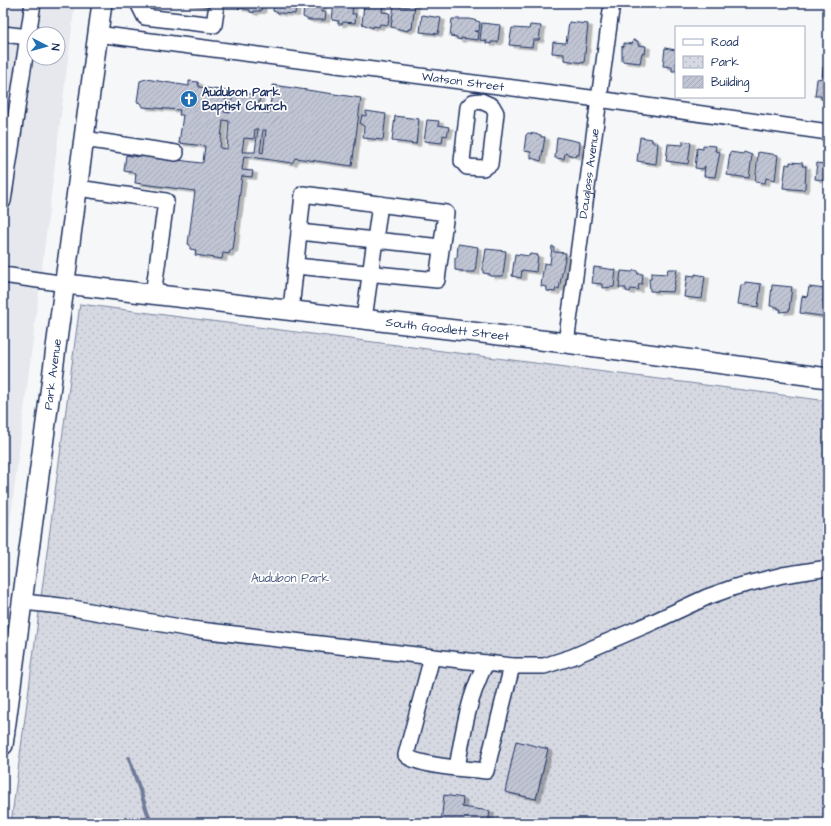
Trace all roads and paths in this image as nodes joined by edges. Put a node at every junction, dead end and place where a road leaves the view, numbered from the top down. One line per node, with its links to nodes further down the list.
1 (33, 3): 7 (street)
2 (102, 3): 9 (main road, Park Avenue)
3 (138, 3): 6 (street)
4 (612, 3): 14 (street, Douglass Avenue)
5 (216, 11): 6 (street)
6 (168, 19): 11 (street)
7 (30, 26)
8 (3, 34): 10 (street)
9 (97, 34): 11 (street, Watson Street); 17 (main road, Park Avenue)
10 (26, 37)
11 (164, 42): 13 (street, Watson Street)
12 (26, 56): 20 (street)
13 (484, 84): 14 (street, Watson Street); 15 (street)
14 (598, 99): 16 (street, Watson Street); 32 (street, Douglass Avenue)
15 (481, 101)
16 (828, 132)
17 (84, 139): 18 (street); 19 (main road, Park Avenue)
18 (176, 153)
19 (78, 188): 28 (main road, Park Avenue); 29 (street)
20 (3, 201)
21 (380, 204): 22 (street); 23 (street); 24 (street)
22 (299, 232): 23 (street); 25 (street)
23 (375, 239): 24 (street); 26 (street)
24 (441, 247): 26 (street)
25 (296, 266): 26 (street); 30 (street)
26 (371, 273): 31 (street)
27 (3, 275): 28 (street)
28 (66, 284): 29 (main road, South Goodlett Street); 35 (main road, Park Avenue)
29 (153, 295): 30 (main road, South Goodlett Street)
30 (291, 310): 31 (main road, South Goodlett Street)
31 (364, 319): 32 (main road, South Goodlett Street)
32 (566, 343): 33 (main road, South Goodlett Street)
33 (828, 378)
34 (828, 568): 38 (street)
35 (23, 602): 36 (street); 39 (main road, Park Avenue)
36 (432, 657): 37 (street); 40 (street)
37 (486, 663): 38 (street); 40 (street)
38 (512, 666): 40 (street)
39 (3, 745)
40 (457, 768)

